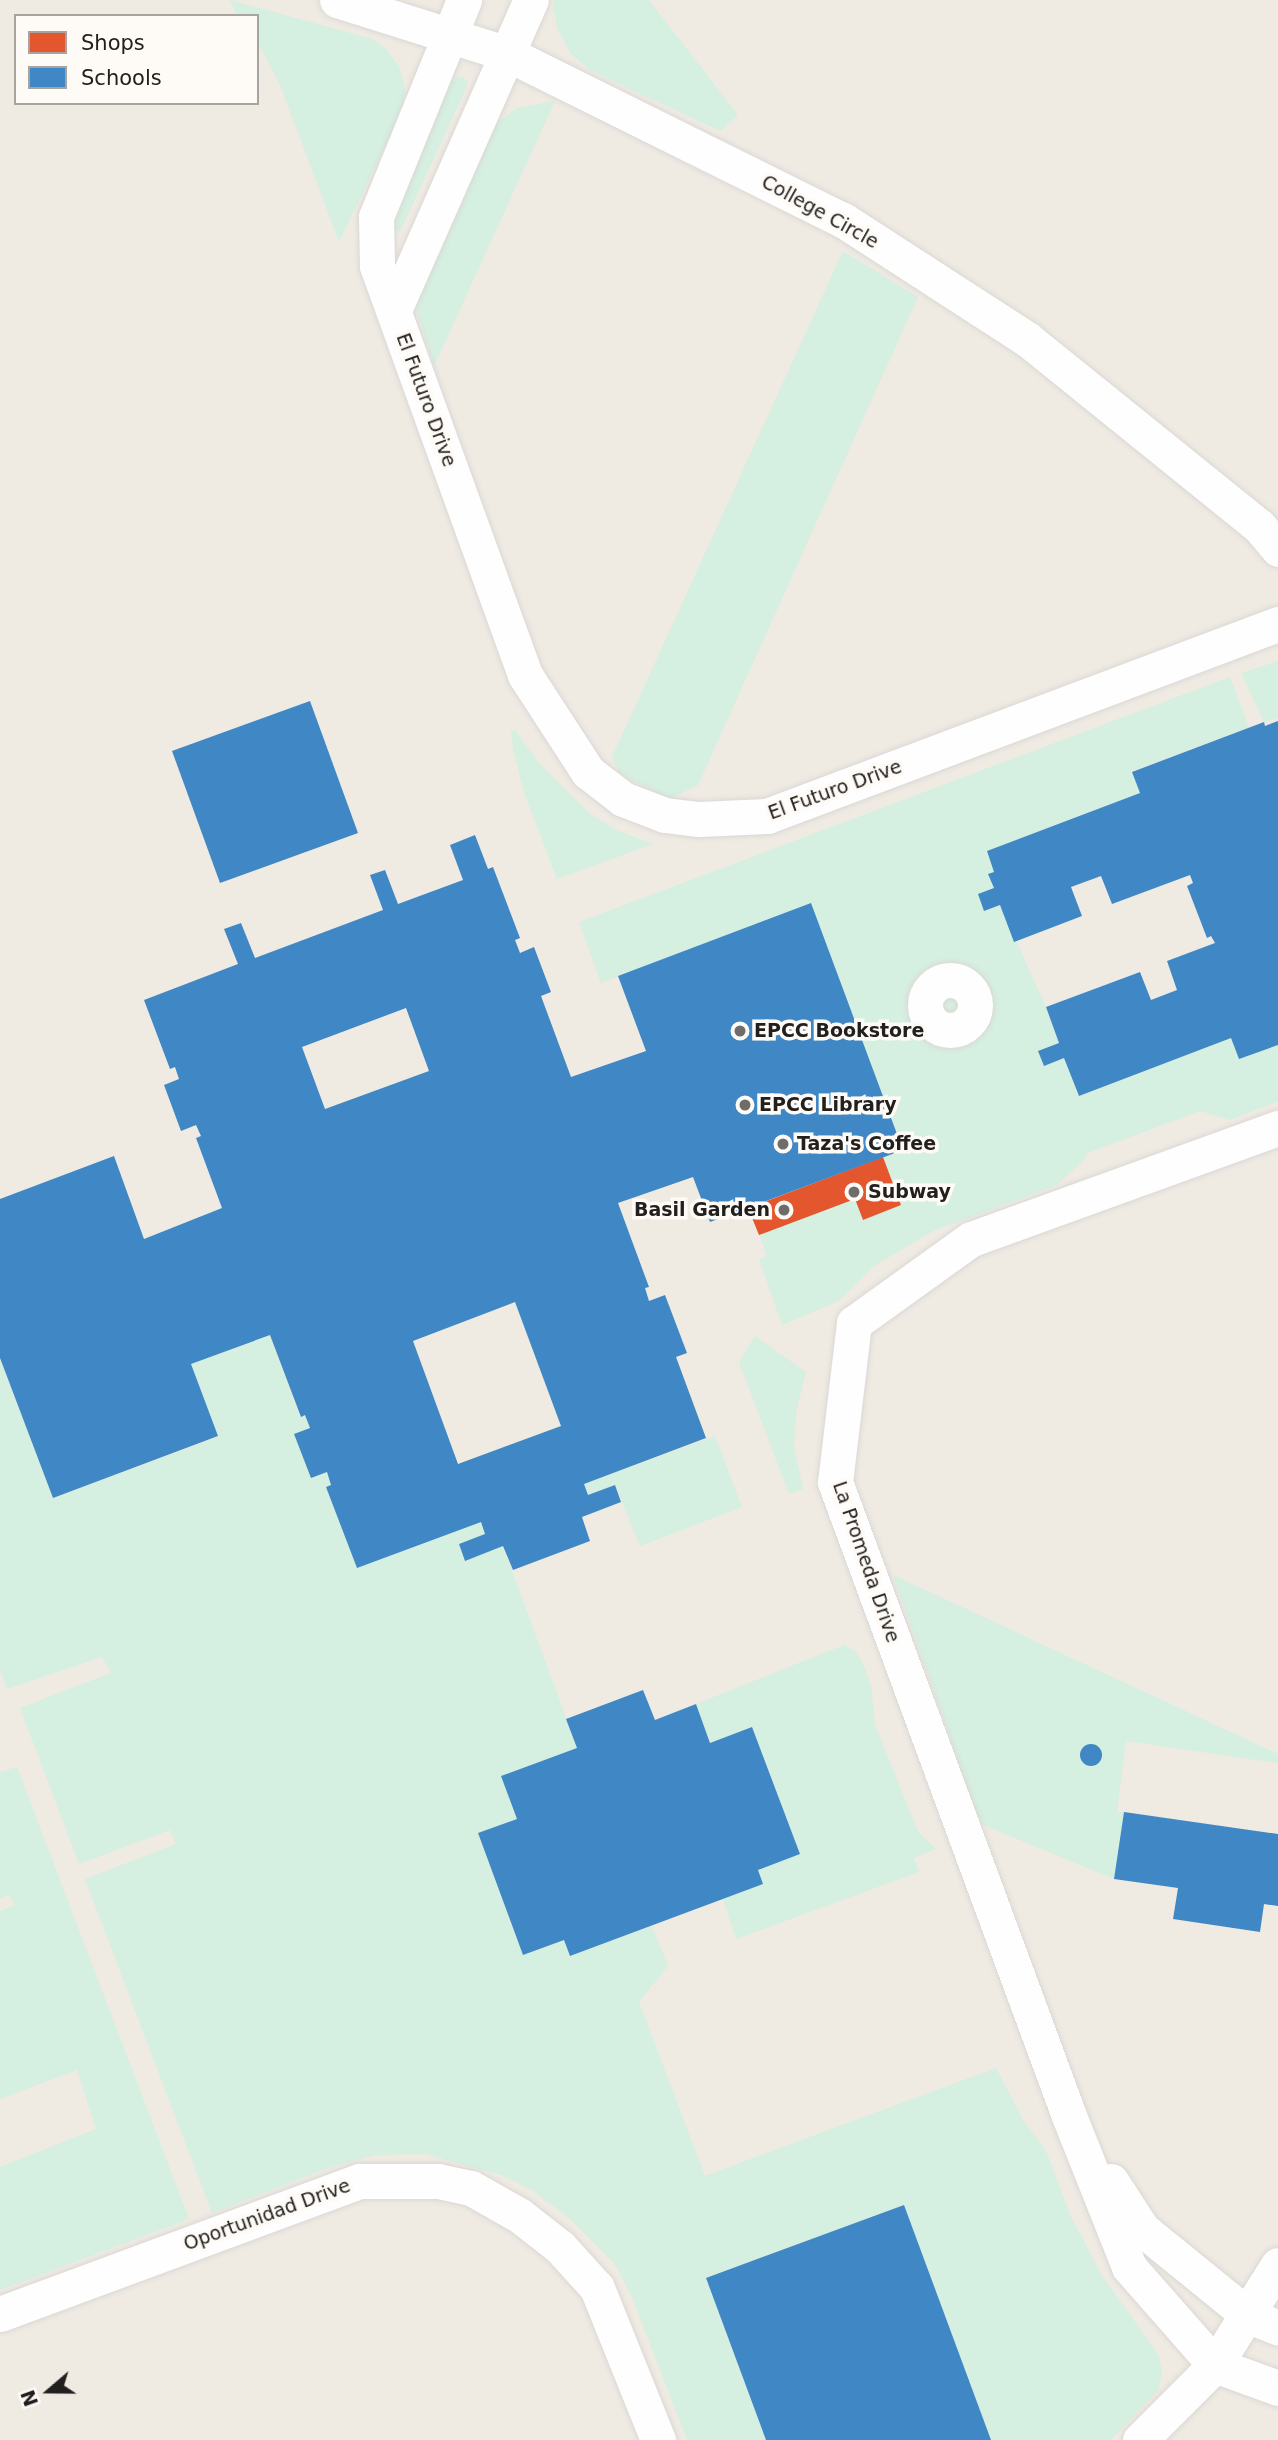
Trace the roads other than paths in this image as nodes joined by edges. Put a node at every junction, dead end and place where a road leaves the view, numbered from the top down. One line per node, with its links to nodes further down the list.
1 (337, 0): 4 (street, College Circle)
2 (464, 0): 4 (street, El Futuro Drive)
3 (531, 0): 5 (street, El Futuro Drive)
4 (449, 35): 5 (street, College Circle); 6 (street, El Futuro Drive)
5 (508, 54): 6 (street, El Futuro Drive); 7 (street, College Circle)
6 (394, 310): 8 (street, El Futuro Drive)
7 (1278, 549)
8 (1278, 624)
9 (1278, 1128): 10 (street, La Promeda Drive)
10 (1069, 2116): 13 (street); 14 (street)
11 (1278, 2265): 13 (street)
12 (0, 2314): 16 (street, Oportunidad Drive)
13 (1264, 2322): 14 (street)
14 (1215, 2365): 15 (street); 17 (street)
15 (1278, 2388)
16 (658, 2440)
17 (1140, 2440)

